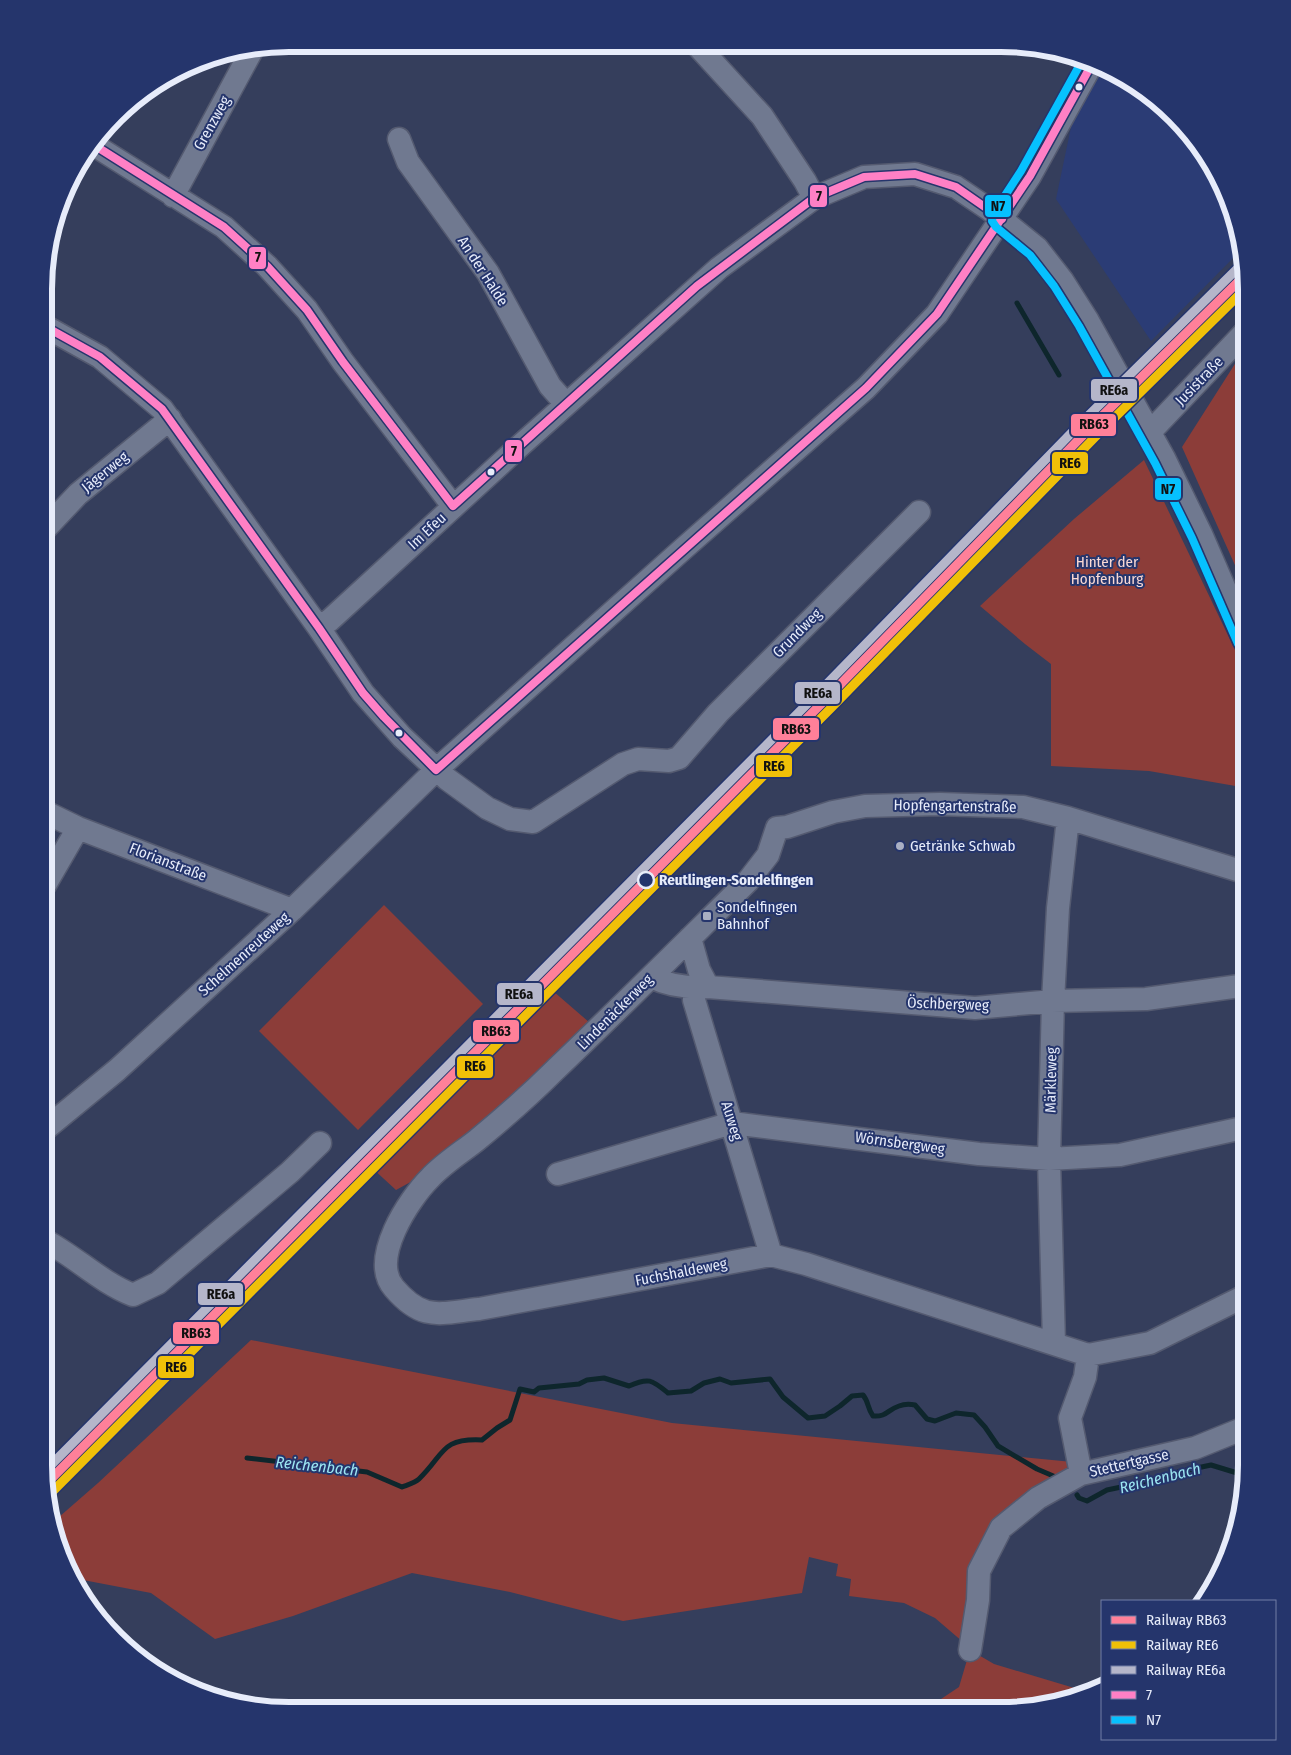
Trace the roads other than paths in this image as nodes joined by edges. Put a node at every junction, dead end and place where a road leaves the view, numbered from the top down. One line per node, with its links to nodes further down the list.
1 (703, 52): 7 (street)
2 (249, 56): 6 (street, Grenzweg)
3 (1089, 70): 8 (street)
4 (398, 139): 11 (street, An der Halde)
5 (99, 148): 6 (street)
6 (173, 196): 14 (street)
7 (814, 198): 8 (street, Im Efeu); 11 (street, Im Efeu)
8 (1002, 219): 13 (street); 19 (street)
9 (52, 330): 12 (street)
10 (1238, 339): 13 (street, Jusistraße)
11 (566, 404): 14 (street, Im Efeu)
12 (170, 419): 16 (street, Jägerweg); 18 (street)
13 (1150, 432): 17 (street)
14 (453, 506): 18 (street, Im Efeu)
15 (919, 512): 19 (street, Grundweg)
16 (52, 522)
17 (1238, 620)
18 (319, 628): 19 (street)
19 (436, 770): 26 (street, Schelmenreuteweg)
20 (52, 815): 22 (street, Florianstraße)
21 (1068, 818): 23 (street, Hopfengartenstraße); 24 (street, Hopfengartenstraße); 31 (street, Märkleweg)
22 (78, 828): 25 (street); 26 (street, Florianstraße)
23 (777, 828): 27 (street, Lindenäckerweg)
24 (1238, 870)
25 (52, 872)
26 (292, 910): 33 (street, Schelmenreuteweg)
27 (690, 938): 28 (street, Lindenäckerweg); 30 (street, Auweg)
28 (650, 977): 30 (street, Öschbergweg); 38 (street, Lindenäckerweg)
29 (1238, 986): 31 (street, Öschbergweg)
30 (701, 987): 31 (street, Öschbergweg); 32 (street, Auweg)
31 (1053, 1001): 36 (street, Märkleweg)
32 (732, 1122): 36 (street, Wörnsbergweg); 37 (street, Wörnsbergweg); 40 (street, Auweg)
33 (52, 1123)
34 (1238, 1129): 36 (street, Wörnsbergweg)
35 (320, 1143): 39 (street)
36 (1049, 1159): 42 (street, Märkleweg)
37 (558, 1174)
38 (430, 1178): 40 (street, Fuchshaldeweg)
39 (52, 1244)
40 (772, 1255): 42 (street, Fuchshaldeweg)
41 (1238, 1299): 43 (street)
42 (1054, 1343): 43 (street, Fuchshaldeweg)
43 (1088, 1355): 45 (street)
44 (1238, 1431): 45 (street, Stettertgasse)
45 (1081, 1474): 46 (street, Stettertgasse)
46 (970, 1650)

